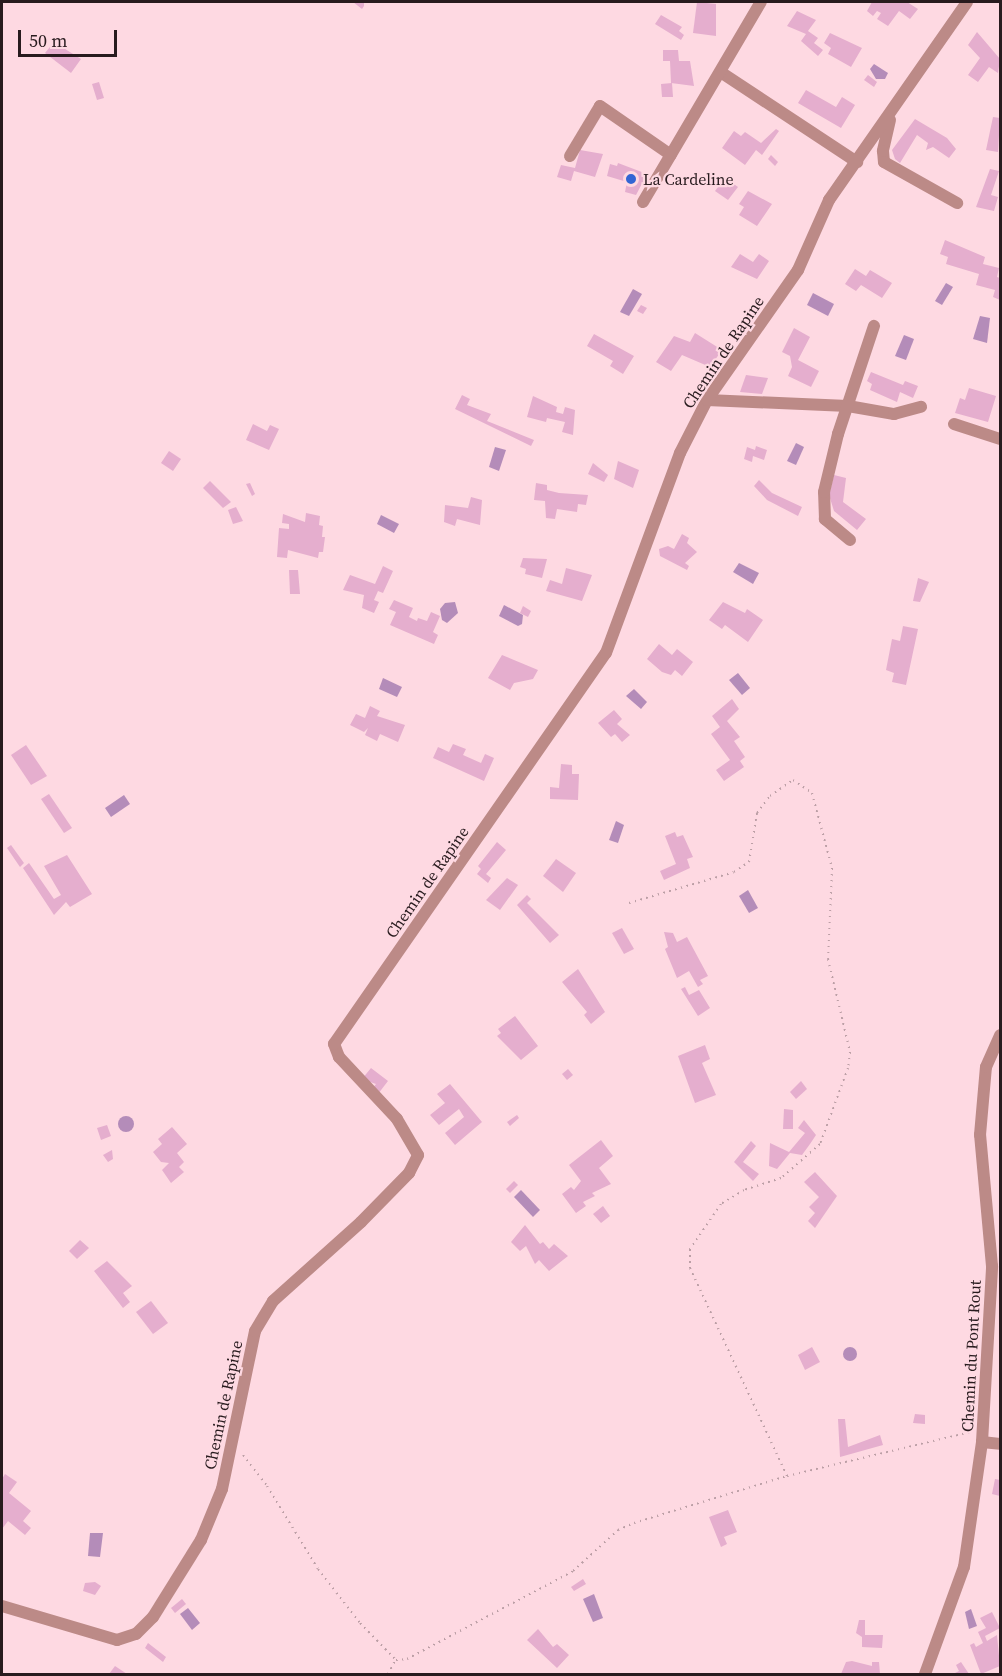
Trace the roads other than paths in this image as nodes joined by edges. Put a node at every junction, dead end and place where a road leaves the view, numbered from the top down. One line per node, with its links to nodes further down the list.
1 (761, 2): 3 (street)
2 (967, 2): 4 (street, Chemin de Rapine)
3 (722, 73): 5 (street); 7 (street)
4 (893, 110): 7 (street, Chemin de Rapine); 9 (street)
5 (671, 155): 6 (street); 8 (street)
6 (570, 156)
7 (857, 162): 11 (street, Chemin de Rapine)
8 (643, 202)
9 (957, 203)
10 (874, 326): 12 (street)
11 (707, 400): 12 (street); 20 (street, Chemin de Rapine)
12 (848, 406): 13 (street); 16 (street)
13 (921, 407)
14 (954, 424): 15 (street)
15 (1000, 439)
16 (850, 540)
17 (1000, 1035): 18 (street, Chemin du Pont Rout)
18 (982, 1442): 19 (street); 21 (street, Chemin du Pont Rout)
19 (1000, 1444)
20 (2, 1606)
21 (925, 1674)

